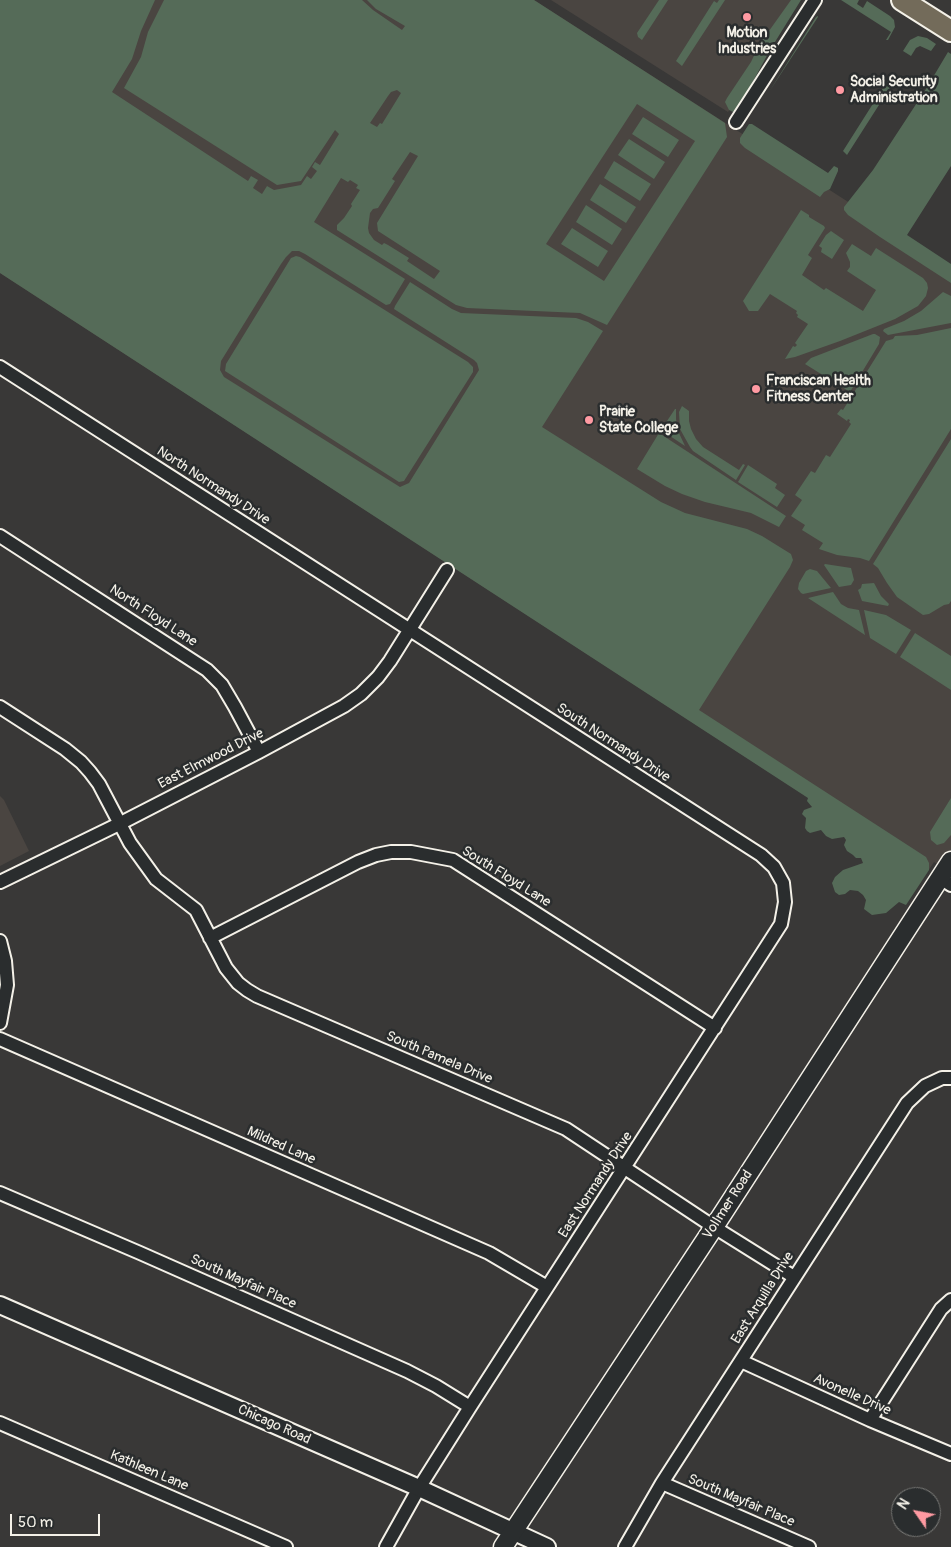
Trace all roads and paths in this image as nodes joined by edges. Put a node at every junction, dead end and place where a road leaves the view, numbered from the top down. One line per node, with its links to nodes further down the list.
1 (815, 0): 4 (street)
2 (902, 0): 3 (main road)
3 (951, 31)
4 (736, 122)
5 (0, 366): 8 (street, North Normandy Drive)
6 (0, 536): 10 (street, North Floyd Lane)
7 (447, 570): 8 (street, East Elmwood Drive)
8 (410, 630): 10 (street, East Elmwood Drive); 15 (street, South Normandy Drive)
9 (0, 707): 11 (street, South Pamela Drive)
10 (259, 752): 11 (street, East Elmwood Drive)
11 (119, 824): 13 (street, East Elmwood Drive); 16 (street, South Pamela Drive)
12 (951, 861): 14 (main road, Vollmer Road)
13 (0, 882)
14 (945, 882): 24 (main road, Vollmer Road)
15 (785, 894): 19 (street, East Normandy Drive)
16 (210, 938): 19 (street, South Floyd Lane); 22 (street, South Pamela Drive)
17 (0, 940): 18 (street)
18 (0, 1023)
19 (715, 1028): 22 (street, East Normandy Drive)
20 (0, 1039): 26 (street, Mildred Lane)
21 (947, 1078): 25 (street, East Arquilla Drive)
22 (625, 1169): 24 (street, South Pamela Drive); 26 (street, East Normandy Drive)
23 (0, 1193): 30 (street, South Mayfair Place)
24 (714, 1227): 25 (street, South Pamela Drive); 36 (main road, Vollmer Road)
25 (794, 1277): 29 (street, East Arquilla Drive)
26 (547, 1287): 30 (street, East Normandy Drive)
27 (951, 1300): 31 (street)
28 (0, 1305): 35 (street, Chicago Road)
29 (741, 1361): 31 (street, Avonelle Drive); 34 (street, East Arquilla Drive)
30 (470, 1407): 35 (street, East Normandy Drive)
31 (870, 1420): 33 (street, Avonelle Drive)
32 (0, 1423): 37 (street, Kathleen Lane)
33 (951, 1454)
34 (662, 1483): 40 (street, East Arquilla Drive); 41 (street, South Mayfair Place)
35 (419, 1488): 36 (street, Chicago Road); 38 (street, East Normandy Drive)
36 (508, 1540): 39 (street, Chicago Road)
37 (286, 1547)
38 (386, 1547)
39 (547, 1547)
40 (624, 1547)
41 (809, 1547)

